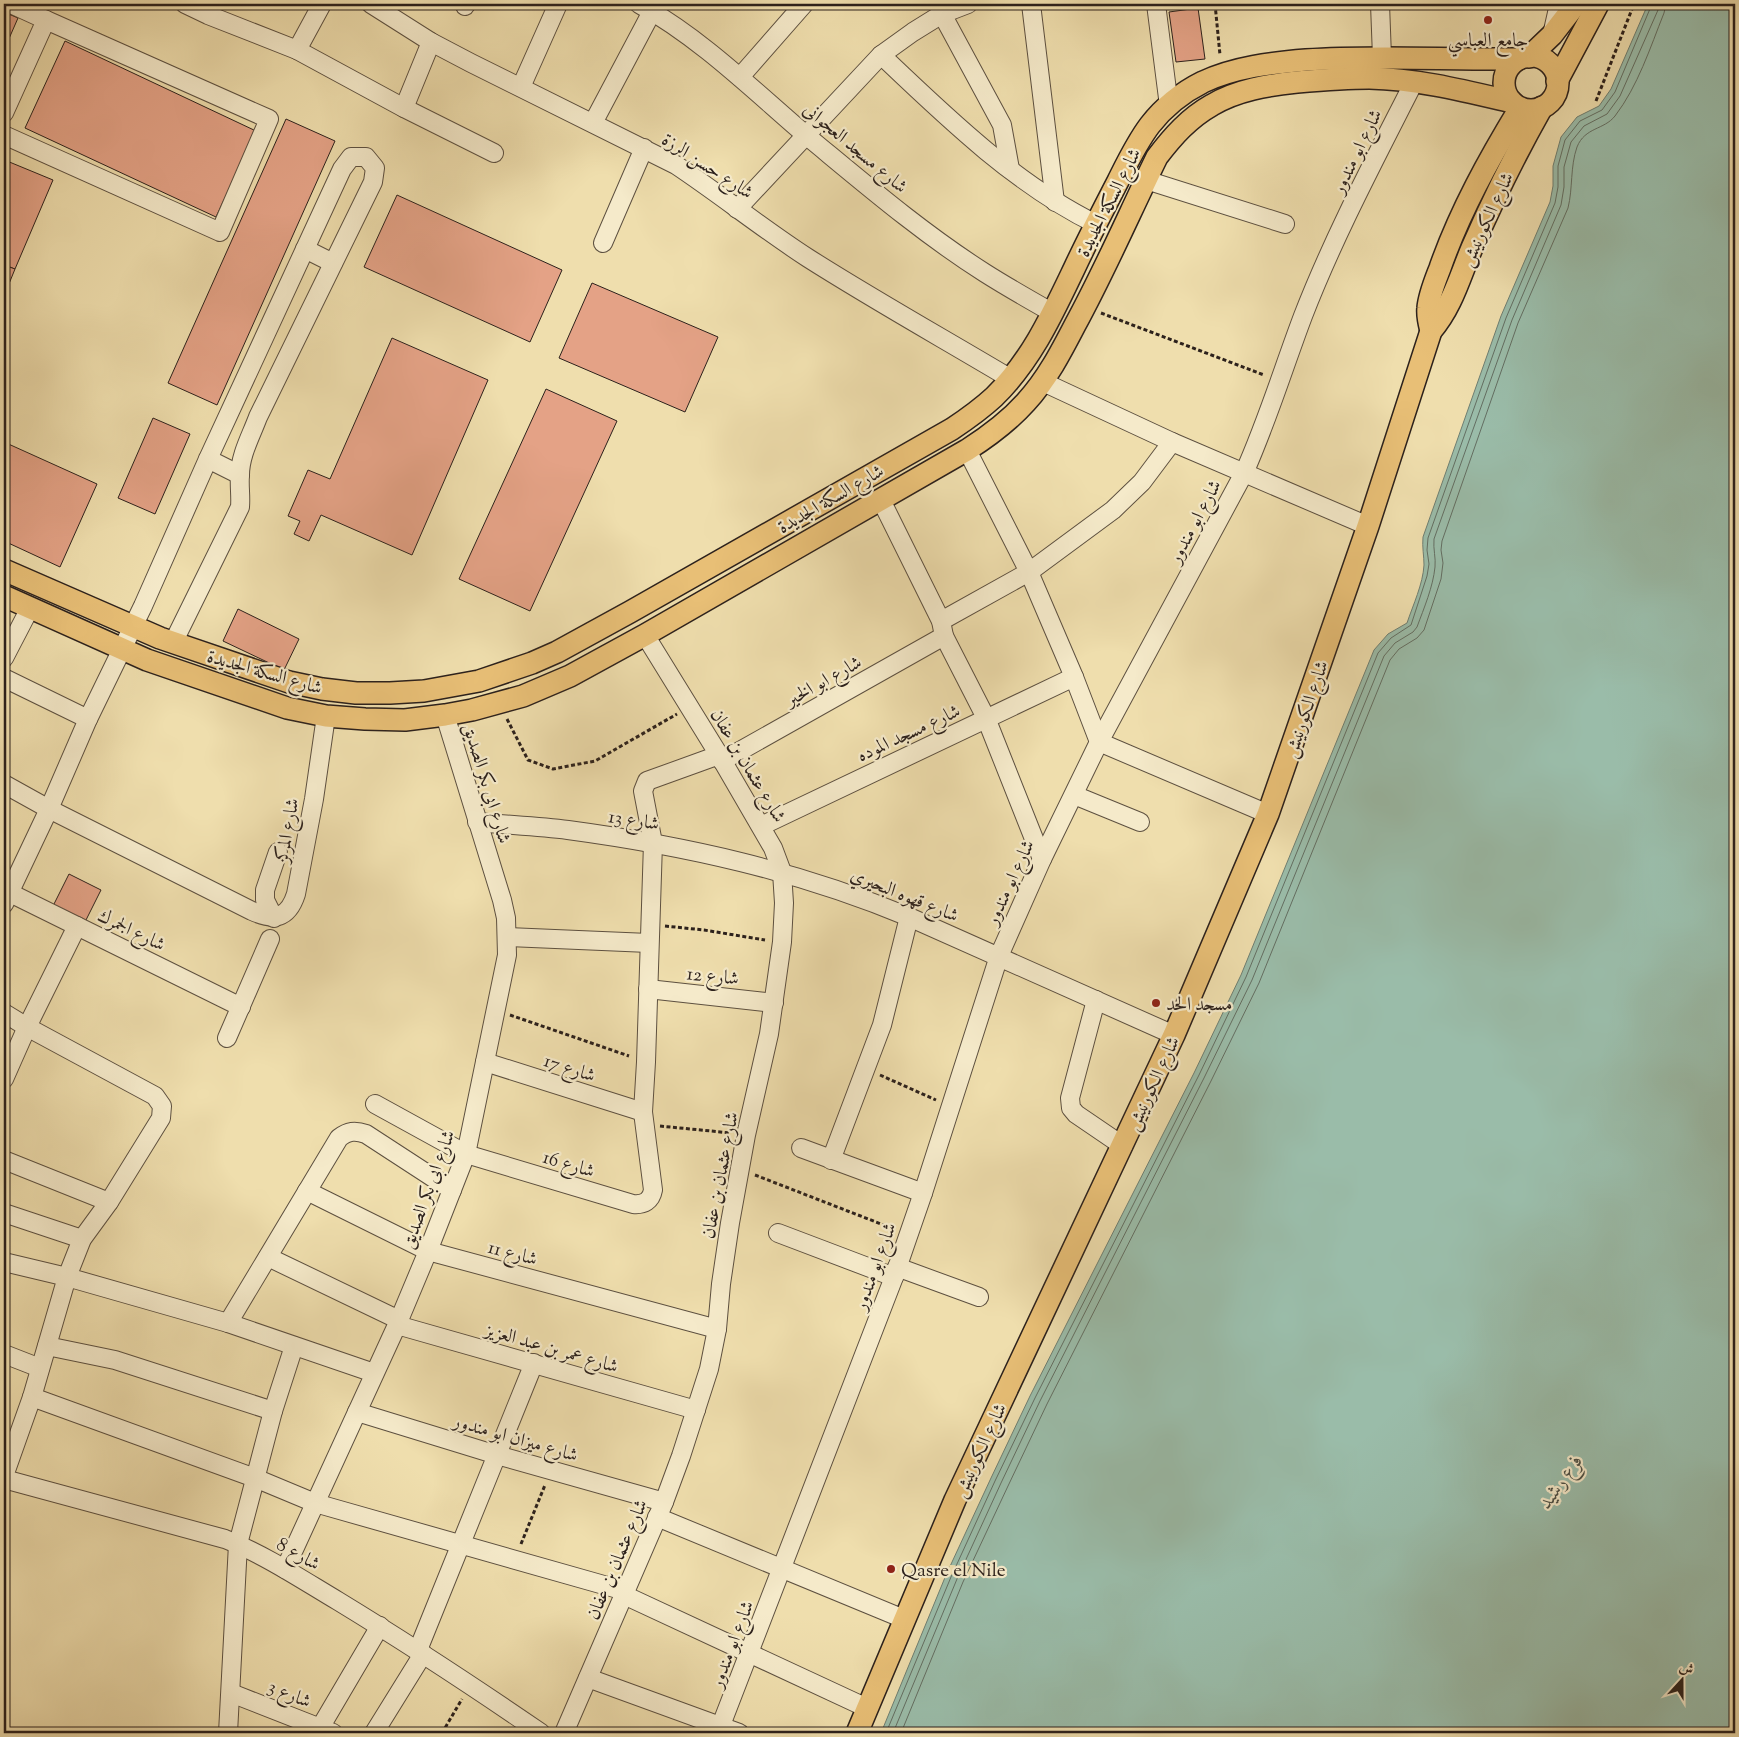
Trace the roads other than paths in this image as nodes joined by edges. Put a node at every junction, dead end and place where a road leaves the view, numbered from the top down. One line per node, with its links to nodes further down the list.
1 (11, 4): 16 (street)
2 (185, 4): 19 (street)
3 (322, 4): 19 (street)
4 (371, 4): 18 (street, شارع حسن الرزة)
5 (558, 4): 26 (street)
6 (804, 4): 23 (street)
7 (968, 4): 15 (street)
8 (1031, 4): 39 (street)
9 (1156, 4): 28 (street)
10 (1380, 4): 21 (street)
11 (1559, 4): 17 (street)
12 (1576, 4): 17 (main road)
13 (1598, 4): 24 (main road)
14 (649, 6): 23 (street, شارع مسجد العجوانى); 32 (street)
15 (937, 12): 20 (street); 37 (street)
16 (46, 20): 31 (street); 33 (street)
17 (1552, 35): 22 (main road)
18 (432, 42): 26 (street, شارع حسن الرزة); 29 (street)
19 (297, 50): 29 (street)
20 (881, 55): 34 (street); 37 (street)
21 (1382, 57): 22 (main road, شارع السكة الجديدة); 28 (main road, شارع السكة الجديدة)
22 (1524, 58): 24 (main road); 27 (main road)
23 (740, 77): 34 (street, شارع مسجد العجوانى)
24 (1557, 81): 30 (main road)
25 (1414, 82): 27 (main road, شارع السكة الجديدة); 38 (main road, شارع السكة الجديدة); 53 (street, شارع ابو مندور)
26 (521, 87): 32 (street, شارع حسن الرزة)
27 (1516, 105): 30 (main road); 47 (main road, شارع الكورنيش)
28 (1169, 106): 41 (main road, شارع السكة الجديدة)
29 (404, 108): 36 (street)
30 (1542, 108): 47 (main road, شارع الكورنيش)
31 (4, 113)
32 (593, 123): 35 (street, شارع حسن الرزة)
33 (4, 135)
34 (806, 135): 40 (street); 46 (street, شارع مسجد العجوانى)
35 (644, 148): 40 (street, شارع حسن الرزة); 43 (street)
36 (494, 153)
37 (1010, 169): 39 (street)
38 (1146, 180): 42 (street); 49 (main road, شارع السكة الجديدة)
39 (1055, 202): 41 (street)
40 (737, 209): 48 (street, شارع حسن الرزة)
41 (1096, 224): 46 (main road, شارع السكة الجديدة)
42 (1285, 224)
43 (603, 243)
44 (305, 249): 45 (street); 45 (street); 52 (street)
45 (333, 263): 54 (street)
46 (1053, 313): 48 (main road, شارع السكة الجديدة)
47 (1432, 331): 56 (main road, شارع الكورنيش)
48 (1011, 379): 64 (main road, شارع السكة الجديدة)
49 (1042, 382): 50 (street); 51 (main road, شارع السكة الجديدة)
50 (1172, 442): 53 (street); 58 (street, شارع ابو الخير)
51 (967, 450): 55 (main road, شارع السكة الجديدة); 58 (street)
52 (208, 459): 54 (street); 61 (street)
53 (1244, 473): 56 (street); 73 (street, شارع ابو مندور)
54 (240, 475): 64 (street)
55 (881, 500): 62 (street); 63 (main road, شارع السكة الجديدة)
56 (1368, 526): 78 (main road, شارع الكورنيش)
57 (4, 570): 61 (main road, شارع السكة الجديدة)
58 (1028, 572): 62 (street, شارع ابو الخير); 67 (street)
59 (4, 596): 60 (main road, شارع السكة الجديدة)
60 (30, 608): 65 (main road, شارع السكة الجديدة); 66 (street)
61 (133, 627): 64 (main road, شارع السكة الجديدة); 65 (street)
62 (942, 629): 71 (street); 74 (street, شارع ابو الخير)
63 (645, 635): 69 (main road, شارع السكة الجديدة); 74 (street, شارع عثمان بن عفان)
64 (173, 643)
65 (122, 649): 70 (main road, شارع السكة الجديدة); 72 (street)
66 (4, 658)
67 (1074, 677): 71 (street, شارع مسجد الموده); 73 (street)
68 (4, 678): 72 (street)
69 (445, 715): 70 (main road, شارع السكة الجديدة); 79 (street, شارع ابى بكر الصديق)
70 (326, 716): 88 (street, شارع المركز)
71 (986, 718): 81 (street, شارع مسجد الموده); 84 (street)
72 (88, 719): 77 (street)
73 (1099, 742): 76 (street, شارع ابو مندور); 78 (street)
74 (720, 758): 81 (street, شارع عثمان بن عفان); 82 (street, شارع ابو الخير)
75 (4, 784): 77 (street)
76 (1074, 795): 80 (street); 84 (street, شارع ابو مندور)
77 (49, 809): 86 (street); 88 (street)
78 (1268, 814): 100 (main road, شارع الكورنيش)
79 (477, 822): 82 (street, شارع 13); 90 (street, شارع ابى بكر الصديق)
80 (1140, 822)
81 (760, 826): 85 (street, شارع عثمان بن عفان)
82 (653, 843): 85 (street, شارع 13); 92 (street, شارع ابو الخير)
83 (278, 852): 88 (street)
84 (1042, 859): 93 (street, شارع ابو مندور)
85 (782, 872): 87 (street, شارع قهوه البحيري); 96 (street, شارع عثمان بن عفان)
86 (6, 896): 89 (street, شارع الجمرك)
87 (909, 917): 93 (street, شارع قهوه البحيري); 110 (street)
88 (274, 918)
89 (77, 926): 97 (street, شارع الجمرك); 99 (street)
90 (507, 937): 92 (street); 102 (street, شارع ابى بكر الصديق)
91 (270, 939): 97 (street)
92 (649, 943): 94 (street, شارع ابو الخير)
93 (999, 956): 95 (street, شارع قهوه البحيري); 114 (street, شارع ابو مندور)
94 (648, 989): 96 (street, شارع 12); 105 (street, شارع ابو الخير)
95 (1096, 1000): 100 (street, شارع قهوه البحيري); 106 (street)
96 (774, 1003): 127 (street, شارع عثمان بن عفان)
97 (241, 1007): 101 (street)
98 (4, 1013): 99 (street)
99 (26, 1027): 103 (street); 115 (street)
100 (1174, 1035): 106 (main road, شارع الكورنيش)
101 (227, 1038)
102 (485, 1062): 105 (street, شارع 17); 108 (street, شارع ابى بكر الصديق)
103 (4, 1079)
104 (375, 1104): 108 (street)
105 (644, 1119): 112 (street, شارع ابو الخير)
106 (1123, 1146): 148 (main road, شارع الكورنيش)
107 (802, 1148): 110 (street)
108 (466, 1154): 111 (street, شارع ابى بكر الصديق); 112 (street, شارع 16)
109 (4, 1160): 115 (street)
110 (831, 1160): 114 (street)
111 (452, 1190): 113 (street); 119 (street, شارع ابى بكر الصديق)
112 (653, 1190)
113 (307, 1191): 119 (street, شارع 11); 120 (street)
114 (923, 1192): 122 (street, شارع ابو مندور)
115 (109, 1202): 118 (street)
116 (4, 1214): 118 (street)
117 (778, 1233): 122 (street)
118 (82, 1239): 123 (street)
119 (428, 1251): 125 (street, شارع ابى بكر الصديق); 127 (street, شارع 11)
120 (268, 1257): 125 (street, شارع عمر بن عبد العزيز); 126 (street)
121 (4, 1262): 123 (street)
122 (896, 1272): 124 (street); 146 (street, شارع ابو مندور)
123 (67, 1277): 126 (street); 128 (street)
124 (979, 1297)
125 (398, 1322): 131 (street, شارع عمر بن عبد العزيز); 133 (street, شارع ابى بكر الصديق)
126 (228, 1323): 129 (street)
127 (717, 1329): 135 (street, شارع عثمان بن عفان)
128 (47, 1346): 132 (street); 136 (street)
129 (294, 1346): 133 (street); 136 (street)
130 (4, 1354): 132 (street)
131 (534, 1363): 135 (street, شارع عمر بن عبد العزيز); 138 (street)
132 (40, 1368): 134 (street)
133 (374, 1373): 137 (street, شارع ابى بكر الصديق)
134 (32, 1397): 139 (street); 140 (street)
135 (696, 1410): 142 (street, شارع عثمان بن عفان)
136 (273, 1411): 140 (street)
137 (357, 1412): 138 (street, شارع ميزان ابو مندور); 141 (street, شارع ابى بكر الصديق)
138 (497, 1455): 142 (street, شارع ميزان ابو مندور); 144 (street)
139 (4, 1478): 143 (street, شارع 8)
140 (255, 1478): 141 (street); 143 (street)
141 (316, 1503): 144 (street); 145 (street, شارع ابى بكر الصديق)
142 (660, 1509): 146 (street, شارع ميزان ابو مندور); 147 (street, شارع عثمان بن عفان)
143 (238, 1544): 145 (street, شارع 8); 153 (street)
144 (461, 1544): 147 (street); 150 (street)
145 (285, 1569): 149 (street, شارع 8)
146 (783, 1569): 148 (street, شارع ميزان ابو مندور); 151 (street, شارع ابو مندور)
147 (624, 1593): 151 (street); 152 (street, شارع عثمان بن عفان)
148 (904, 1619): 154 (main road, شارع الكورنيش)
149 (380, 1626): 150 (street, شارع 8); 156 (street)
150 (421, 1652): 158 (street); 159 (street, شارع 8)
151 (750, 1653): 154 (street); 155 (street, شارع ابو مندور)
152 (588, 1678): 155 (street); 160 (street, شارع عثمان بن عفان)
153 (230, 1693): 156 (street, شارع 3); 157 (street)
154 (868, 1708): 162 (main road, شارع الكورنيش)
155 (720, 1730): 161 (street)
156 (327, 1731)
157 (228, 1733)
158 (374, 1733)
159 (541, 1733)
160 (564, 1733)
161 (739, 1733)
162 (857, 1733)

